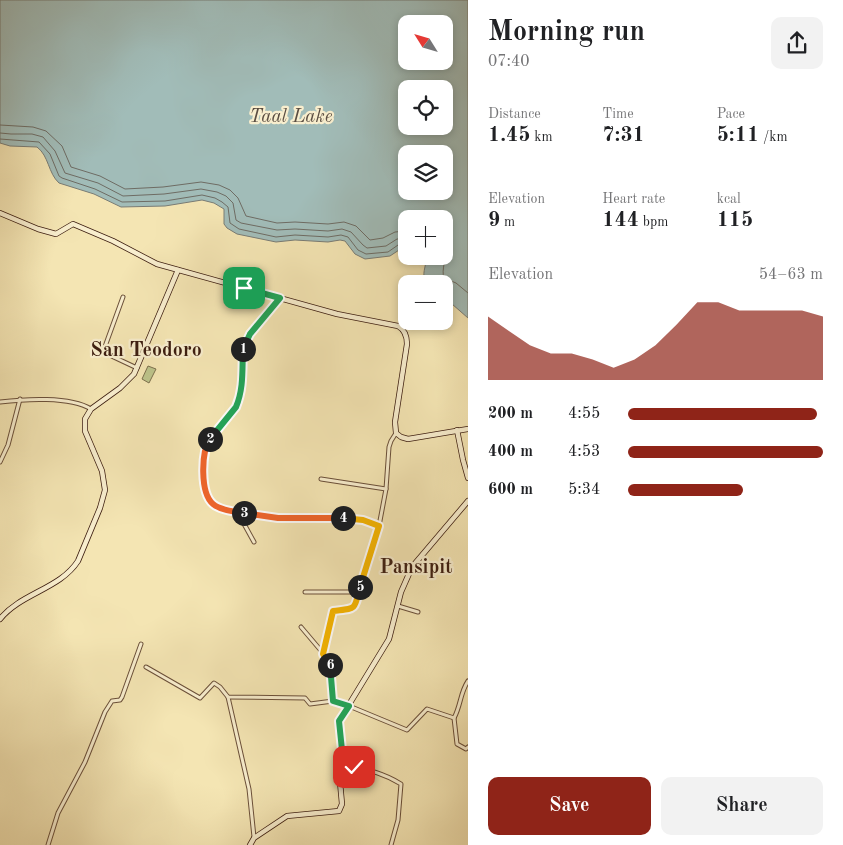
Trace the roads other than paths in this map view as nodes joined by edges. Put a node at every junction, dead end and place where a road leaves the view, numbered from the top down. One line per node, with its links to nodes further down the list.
1 (0, 213): 2 (main road)
2 (178, 270): 4 (main road); 5 (main road)
3 (123, 297): 5 (street)
4 (280, 298): 11 (main road); 17 (street)
5 (137, 368): 8 (main road)
6 (20, 400): 7 (street); 8 (street); 12 (street)
7 (0, 402)
8 (91, 409): 24 (main road)
9 (468, 429): 10 (main road)
10 (458, 430): 11 (main road); 13 (main road)
11 (396, 434): 15 (street)
12 (0, 462)
13 (468, 478)
14 (322, 479): 15 (street)
15 (386, 489): 18 (street)
16 (468, 501): 22 (main road)
17 (238, 512): 18 (street); 19 (street)
18 (379, 526): 21 (street)
19 (254, 542)
20 (305, 592): 21 (street)
21 (359, 592): 27 (street)
22 (398, 606): 23 (street); 32 (main road)
23 (418, 612)
24 (0, 619)
25 (300, 627): 27 (street)
26 (141, 644): 37 (street)
27 (323, 654): 31 (street)
28 (146, 668): 30 (street)
29 (468, 682): 33 (street)
30 (228, 697): 31 (street); 36 (street)
31 (333, 701): 32 (street)
32 (349, 706): 33 (street); 35 (main road)
33 (454, 718): 34 (street)
34 (468, 747)
35 (345, 766): 36 (main road); 39 (street)
36 (254, 838): 38 (main road)
37 (48, 845)
38 (250, 845)
39 (391, 845)

